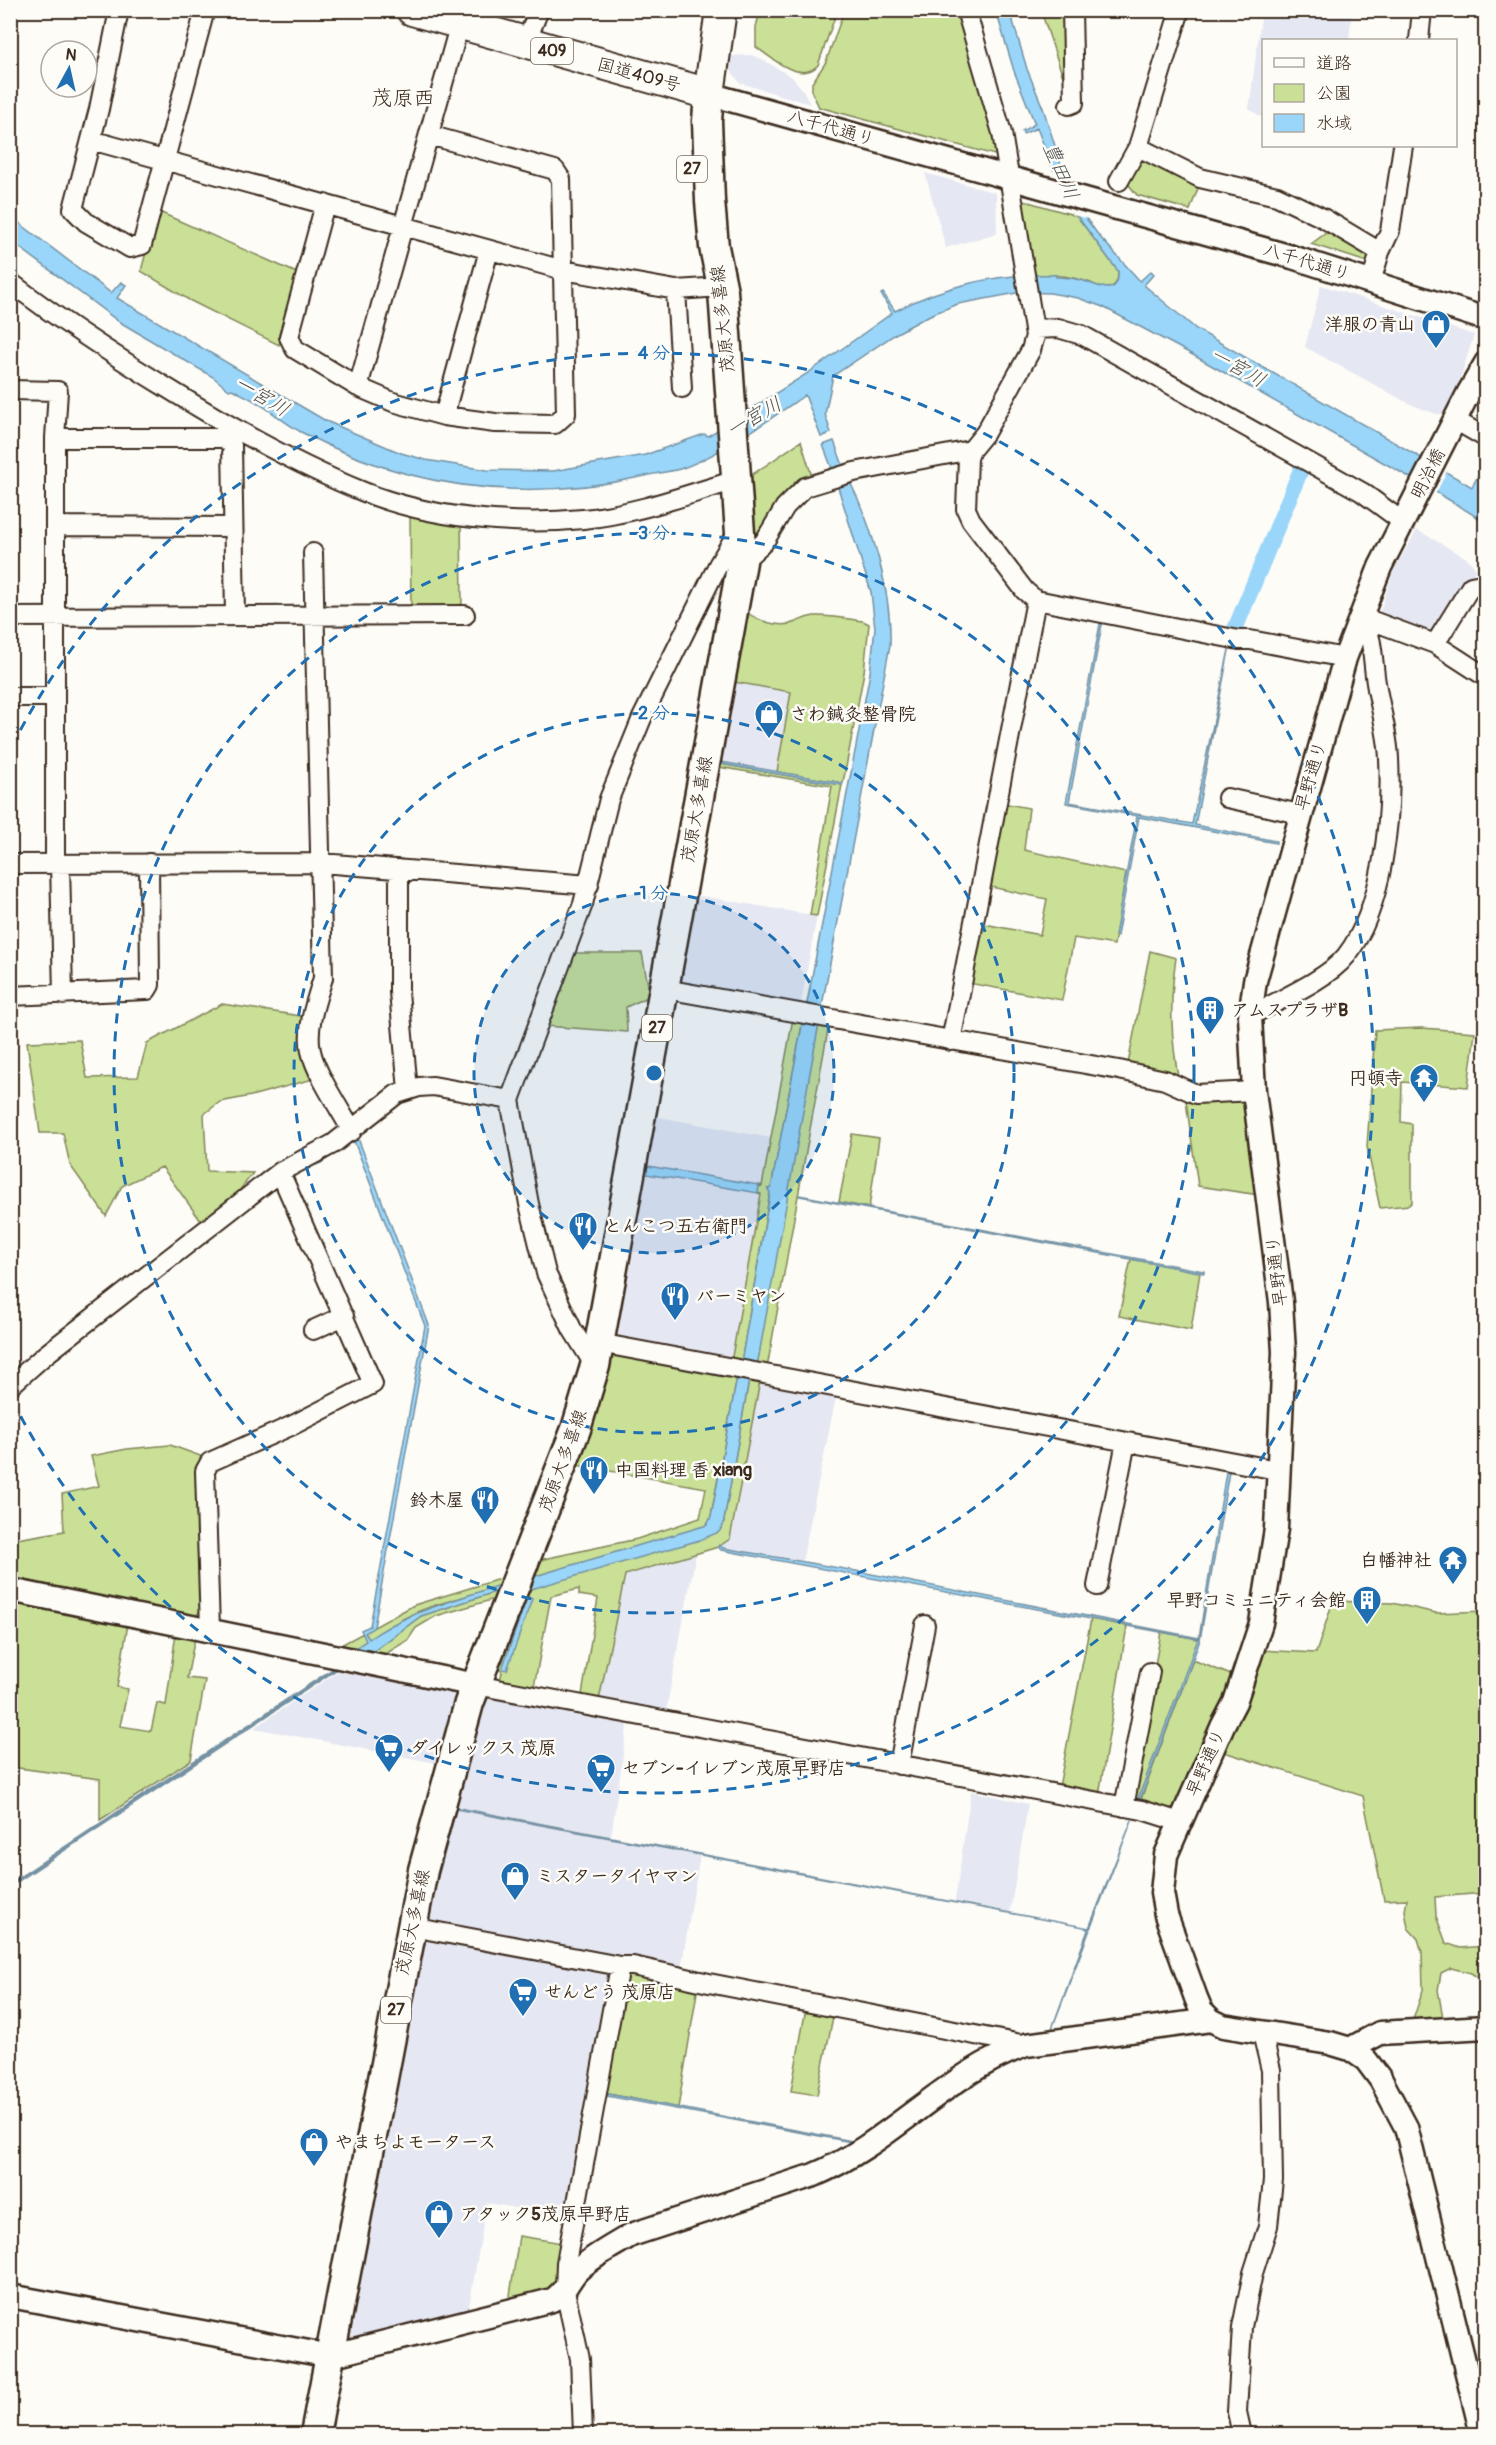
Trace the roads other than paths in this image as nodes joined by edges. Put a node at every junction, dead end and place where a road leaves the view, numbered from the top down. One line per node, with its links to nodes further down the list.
1 (119, 10): 17 (street)
2 (205, 10): 20 (street)
3 (412, 10): 11 (highway, 国道409号 / 409)
4 (539, 10): 13 (street)
5 (704, 10): 14 (highway, 国道409号)
6 (721, 10): 14 (highway)
7 (966, 10): 21 (street)
8 (1072, 10): 15 (street)
9 (1180, 10): 18 (street)
10 (1422, 10): 12 (street)
11 (461, 17): 13 (highway, 国道409号 / 409); 16 (street)
12 (1419, 39)
13 (525, 44): 14 (highway, 国道409号 / 409)
14 (701, 91): 21 (street, 八千代通り); 30 (main road, 茂原大多喜線 / 27)
15 (1069, 105)
16 (429, 135): 24 (street); 27 (street)
17 (92, 140): 20 (street); 20 (street)
18 (1137, 147): 22 (street); 26 (street)
19 (1403, 147): 26 (street)
20 (165, 159): 23 (street)
21 (1017, 179): 29 (street, 八千代通り); 33 (street)
22 (1119, 181)
23 (325, 204): 24 (street); 35 (street)
24 (404, 227): 25 (street); 35 (street)
25 (489, 250): 27 (street); 38 (street)
26 (1380, 252): 29 (street)
27 (563, 270): 31 (street); 38 (street)
28 (10, 282): 43 (street)
29 (1371, 282): 32 (street, 八千代通り)
30 (722, 287): 31 (street); 43 (main road, 茂原大多喜線 / 27)
31 (676, 290): 36 (street)
32 (1485, 319)
33 (1034, 327): 42 (street); 44 (street)
34 (1485, 363): 39 (street)
35 (358, 387): 38 (street)
36 (682, 387)
37 (10, 390): 40 (street)
38 (444, 416)
39 (1453, 426): 41 (street); 44 (street, 明治橋)
40 (55, 438): 45 (street); 46 (street)
41 (1485, 438)
42 (971, 450): 49 (street); 51 (street)
43 (736, 476): 47 (main road, 茂原大多喜線 / 27)
44 (1404, 520): 57 (street, 早野通り)
45 (56, 526): 46 (street); 54 (street)
46 (233, 527): 55 (street)
47 (740, 529): 49 (main road, 茂原大多喜線 / 27); 70 (street)
48 (313, 553): 56 (street)
49 (742, 562): 71 (main road, 茂原大多喜線 / 27)
50 (1485, 583): 58 (street)
51 (1036, 600): 59 (street); 75 (street)
52 (465, 615): 56 (street)
53 (10, 616): 54 (street)
54 (55, 616): 55 (street); 62 (street)
55 (235, 616): 56 (street)
56 (315, 616): 66 (street)
57 (1362, 616): 58 (street); 59 (street, 早野通り); 74 (street)
58 (1435, 644): 60 (street)
59 (1345, 658): 64 (street, 早野通り)
60 (1485, 676)
61 (10, 697): 62 (street)
62 (55, 697): 68 (street)
63 (1227, 798): 64 (street)
64 (1300, 814): 74 (street, 早野通り)
65 (149, 863): 66 (street); 68 (street); 72 (street)
66 (322, 863): 69 (street); 79 (street)
67 (10, 864): 68 (street)
68 (58, 864): 72 (street)
69 (399, 869): 70 (street); 76 (street)
70 (589, 885): 78 (street)
71 (664, 989): 75 (street); 83 (main road, 茂原大多喜線 / 27)
72 (63, 994): 73 (street)
73 (10, 996)
74 (1250, 1016): 77 (street, 早野通り)
75 (951, 1041): 77 (street)
76 (408, 1090): 78 (street); 79 (street)
77 (1254, 1091): 86 (street, 早野通り)
78 (510, 1100): 83 (street)
79 (352, 1131): 80 (street)
80 (280, 1172): 81 (street); 84 (street)
81 (344, 1316): 82 (street); 90 (street)
82 (313, 1330)
83 (597, 1354): 85 (street); 92 (main road, 茂原大多喜線 / 27)
84 (10, 1386)
85 (1126, 1442): 86 (street); 87 (street)
86 (1277, 1470): 95 (street, 早野通り)
87 (1097, 1586)
88 (10, 1590): 90 (street)
89 (925, 1625): 93 (street)
90 (210, 1629): 92 (street)
91 (1150, 1672): 94 (street)
92 (476, 1685): 93 (street); 96 (main road, 茂原大多喜線 / 27)
93 (899, 1765): 94 (street)
94 (1124, 1807): 95 (street)
95 (1180, 1822): 98 (street, 早野通り)
96 (412, 1927): 97 (street); 105 (main road, 茂原大多喜線 / 27)
97 (620, 1966): 101 (street); 103 (street)
98 (1211, 2020): 100 (street); 101 (street)
99 (1485, 2027): 102 (street)
100 (1262, 2033): 102 (street); 108 (street)
101 (1026, 2045): 103 (street)
102 (1350, 2049): 109 (street)
103 (565, 2291): 105 (street); 107 (street)
104 (10, 2296): 105 (street)
105 (330, 2356): 106 (main road, 茂原大多喜線 / 27)
106 (315, 2434)
107 (583, 2434)
108 (1242, 2434)
109 (1482, 2434)

